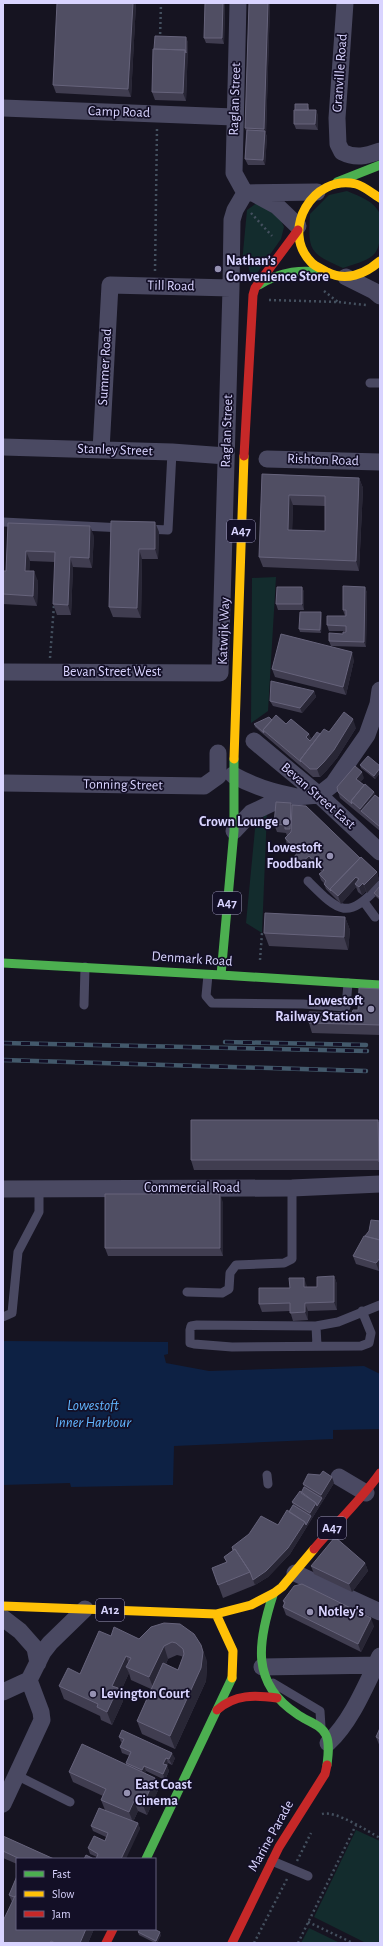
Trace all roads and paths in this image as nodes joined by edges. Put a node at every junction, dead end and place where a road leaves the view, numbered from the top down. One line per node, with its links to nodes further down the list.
1 (162, 3): 4 (path)
2 (238, 3): 7 (street, Raglan Street)
3 (345, 3): 8 (street, Granville Road)
4 (160, 42)
5 (3, 108): 6 (street, Camp Road)
6 (157, 114): 7 (street, Camp Road); 18 (path)
7 (234, 116): 11 (street, Raglan Street)
8 (380, 151)
9 (380, 165): 10 (main road)
10 (321, 190): 11 (street); 12 (main road); 13 (main road)
11 (248, 193): 13 (street); 19 (street, Raglan Street)
12 (380, 198)
13 (298, 228): 15 (main road); 20 (main road)
14 (380, 261): 16 (main road)
15 (327, 273): 16 (main road); 20 (main road)
16 (346, 277): 21 (street)
17 (110, 285): 18 (street, Till Road); 23 (street, Summer Road)
18 (155, 286): 19 (street, Till Road)
19 (232, 288): 25 (street, Raglan Street)
20 (254, 291): 21 (path); 36 (main road, Katwijk Way / A47)
21 (374, 301)
22 (3, 447): 23 (street, Stanley Street)
23 (101, 450): 24 (street, Stanley Street)
24 (172, 452): 25 (street, Stanley Street); 28 (lane)
25 (226, 456): 32 (street, Raglan Street)
26 (267, 458): 27 (street, Rishton Road)
27 (380, 462)
28 (3, 522)
29 (54, 602): 30 (path)
30 (49, 671): 31 (street, Bevan Street West); 32 (street, Bevan Street West)
31 (3, 672)
32 (220, 673)
33 (380, 690): 38 (street)
34 (254, 741): 38 (street, Bevan Street East)
35 (218, 753): 37 (street, Tonning Street)
36 (234, 774): 39 (street); 40 (main road, Katwijk Way / A47)
37 (3, 782)
38 (319, 795): 39 (street); 41 (street, Bevan Street East)
39 (295, 797): 40 (street)
40 (234, 831): 50 (main road, Katwijk Way / A47)
41 (380, 852)
42 (308, 881): 44 (lane)
43 (380, 885): 44 (lane)
44 (364, 902): 45 (lane)
45 (375, 917)
46 (262, 933): 51 (path)
47 (3, 963): 48 (main road, Denmark Road)
48 (85, 967): 49 (main road, Denmark Road); 54 (lane)
49 (208, 974): 50 (main road, Denmark Road); 52 (lane)
50 (221, 975): 51 (main road, Denmark Road)
51 (259, 978): 52 (main road, Denmark Road)
52 (348, 983): 53 (main road, Denmark Road)
53 (380, 985)
54 (84, 1005)
55 (380, 1184): 57 (street, Commercial Road)
56 (39, 1188): 57 (street, Commercial Road); 58 (street, Commercial Road); 62 (lane)
57 (292, 1188): 59 (lane)
58 (3, 1189)
59 (186, 1292)
60 (380, 1305): 61 (lane)
61 (362, 1311): 63 (lane); 64 (lane)
62 (3, 1317)
63 (316, 1326): 64 (lane); 64 (lane)
64 (317, 1346)
65 (380, 1473): 69 (main road, A47)
66 (267, 1474): 68 (lane)
67 (339, 1477): 69 (street)
68 (268, 1484)
69 (366, 1494): 70 (main road, A47)
70 (302, 1576): 71 (main road, A47); 74 (street)
71 (273, 1595): 75 (main road, A12); 79 (main road)
72 (3, 1606): 73 (main road, A12)
73 (85, 1609): 75 (main road, A12); 78 (street)
74 (380, 1612)
75 (216, 1614): 83 (main road)
76 (3, 1618): 78 (street)
77 (378, 1662): 79 (street); 84 (street)
78 (38, 1663): 80 (street)
79 (264, 1674): 82 (main road); 84 (lane)
80 (29, 1680): 81 (street); 85 (street)
81 (3, 1692)
82 (277, 1698): 83 (main road); 84 (main road)
83 (217, 1710): 92 (main road)
84 (324, 1736): 93 (main road, Marine Parade)
85 (16, 1776): 86 (lane); 87 (street)
86 (70, 1802)
87 (3, 1804)
88 (320, 1814): 89 (path)
89 (356, 1825): 91 (path); 96 (path)
90 (313, 1828): 94 (path)
91 (380, 1838)
92 (146, 1858)
93 (272, 1860): 94 (lane); 99 (main road, Marine Parade)
94 (293, 1869): 95 (lane); 100 (path)
95 (308, 1876)
96 (308, 1922): 101 (path); 102 (path)
97 (112, 1930): 98 (main road)
98 (106, 1943)
99 (232, 1943)
100 (254, 1943)
101 (298, 1943)
102 (353, 1943)

